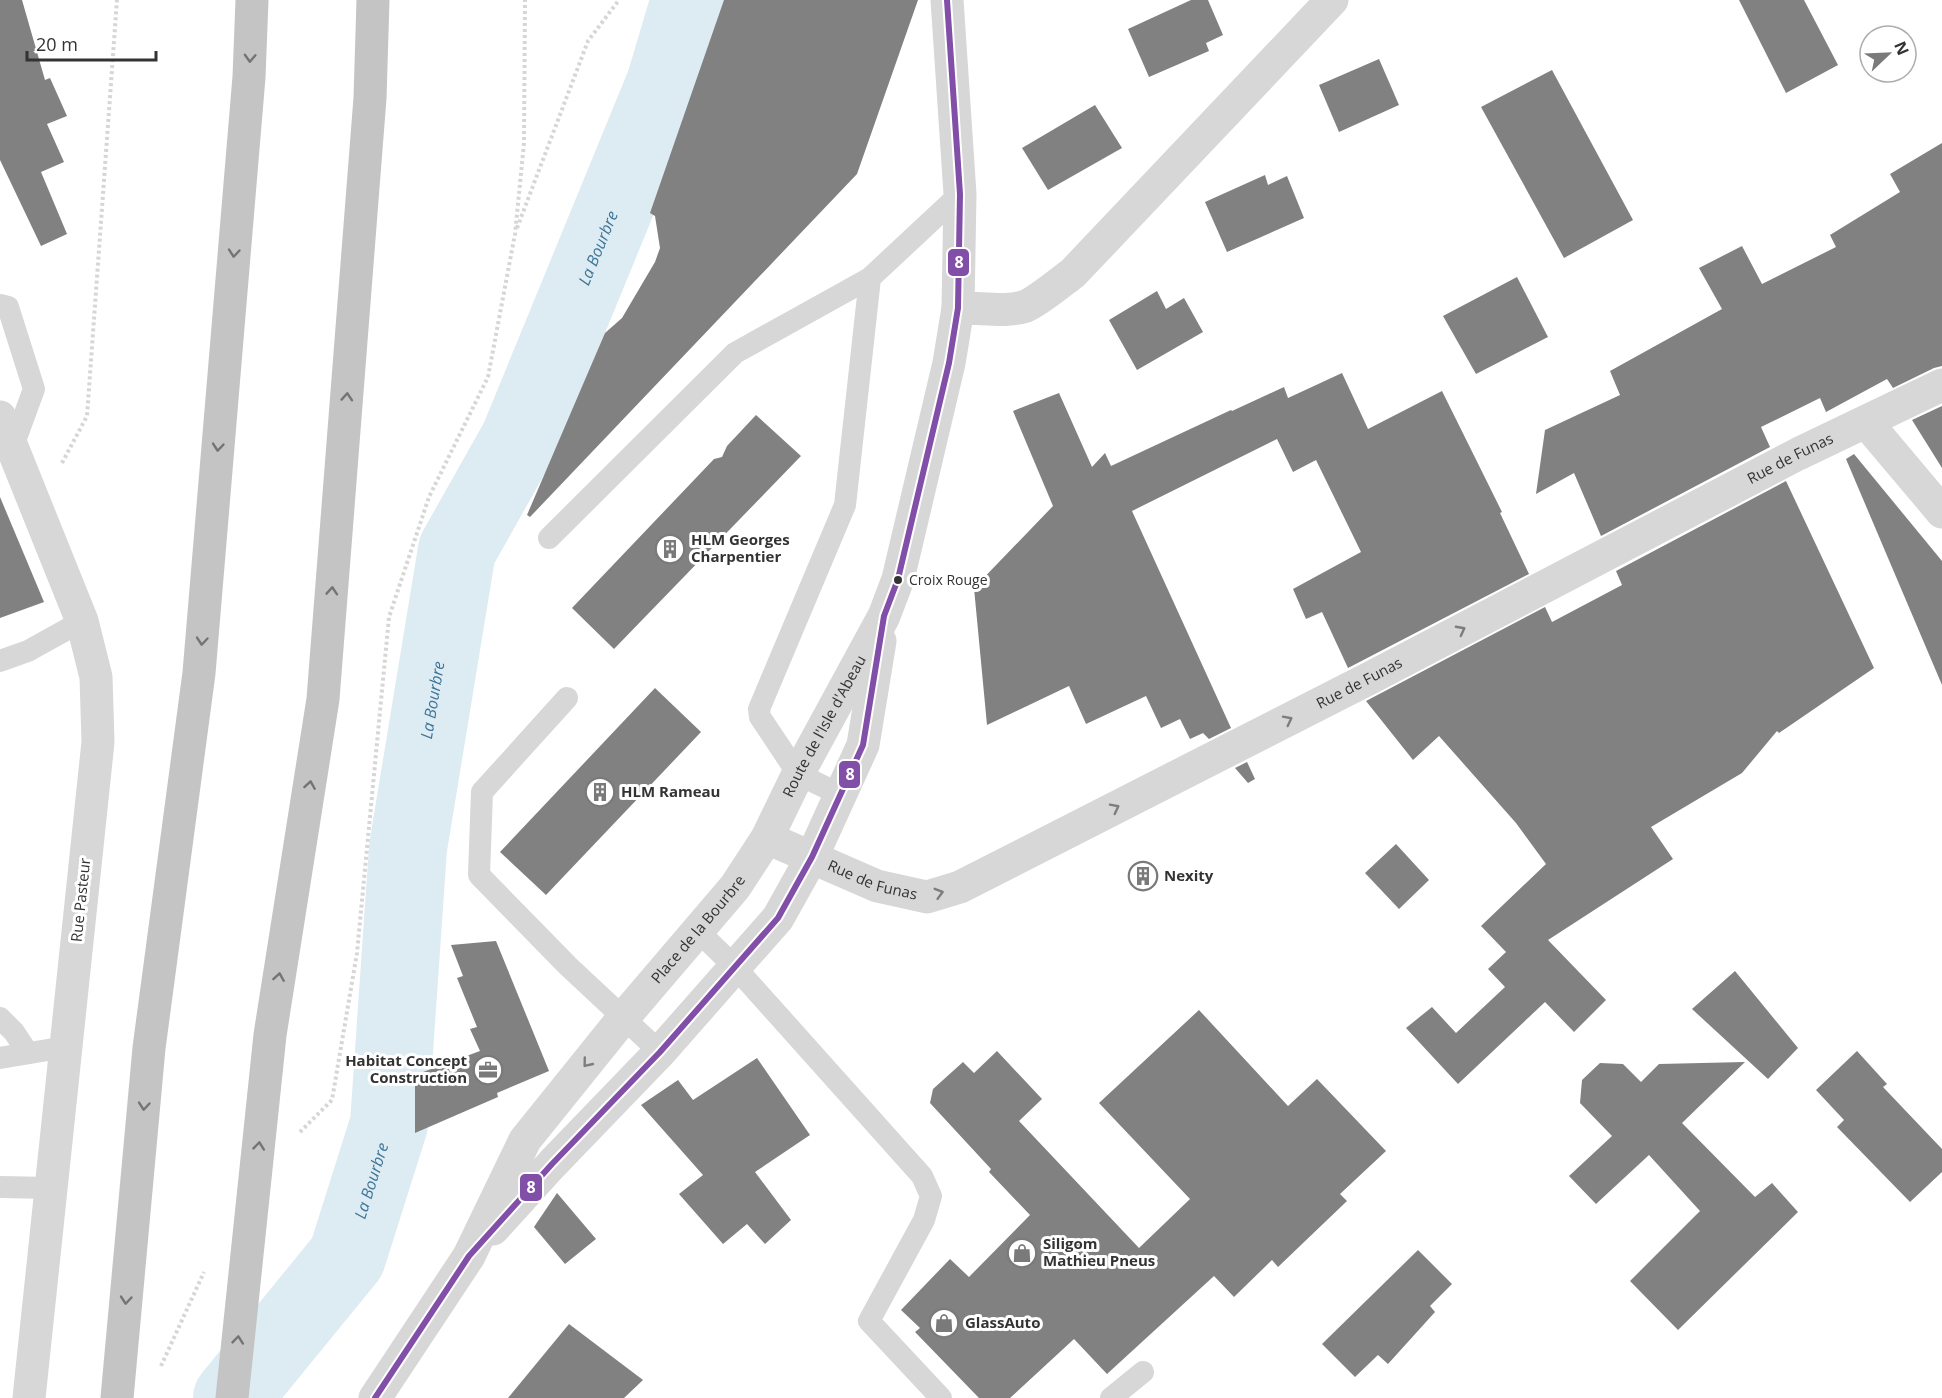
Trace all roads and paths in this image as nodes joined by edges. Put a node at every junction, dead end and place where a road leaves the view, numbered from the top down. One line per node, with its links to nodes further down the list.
1 (117, 0): 17 (path)
2 (252, 0): 42 (highway, one-way to 42)
3 (373, 0): 43 (highway, one-way to 3)
4 (525, 0): 9 (path)
5 (619, 0): 9 (path)
6 (947, 0): 8 (street, Route de l'Isle d'Abeau)
7 (1332, 0): 12 (street)
8 (960, 194): 10 (lane); 12 (street, Route de l'Isle d'Abeau)
9 (515, 234): 36 (path)
10 (870, 278): 19 (lane); 24 (lane)
11 (0, 305): 16 (lane)
12 (958, 308): 20 (street, Route de l'Isle d'Abeau)
13 (1942, 385): 15 (street, Rue de Funas)
14 (0, 417): 16 (street, Rue Pasteur)
15 (1867, 423): 18 (street); 27 (street, Rue de Funas, one-way to 15)
16 (12, 450): 17 (street, Rue Pasteur)
17 (37, 512): 21 (street, Rue Pasteur)
18 (1942, 512)
19 (549, 538)
20 (884, 616): 24 (street, Route de l'Isle d'Abeau); 25 (street, Route de l'Isle d'Abeau)
21 (82, 621): 22 (lane); 32 (street, Rue Pasteur)
22 (0, 661)
23 (567, 698): 30 (lane)
24 (798, 774): 25 (lane); 26 (street, Route de l'Isle d'Abeau)
25 (841, 795): 27 (street, Route de l'Isle d'Abeau)
26 (767, 838): 27 (street, Rue de Funas); 28 (street, Place de la Bourbre)
27 (812, 857): 29 (street)
28 (699, 932): 29 (lane); 30 (street, Place de la Bourbre)
29 (735, 967): 33 (street); 45 (lane)
30 (624, 1017): 33 (lane); 39 (street, one-way to 39)
31 (0, 1018): 34 (lane)
32 (66, 1047): 34 (lane); 38 (street, Rue Pasteur)
33 (660, 1052): 39 (street)
34 (28, 1053): 35 (lane)
35 (0, 1058)
36 (332, 1100)
37 (0, 1186): 38 (lane)
38 (51, 1188): 41 (street, Rue Pasteur)
39 (469, 1256): 44 (street)
40 (1143, 1372): 46 (lane)
41 (29, 1398)
42 (117, 1398)
43 (232, 1398)
44 (375, 1398)
45 (941, 1398)
46 (1111, 1398)

